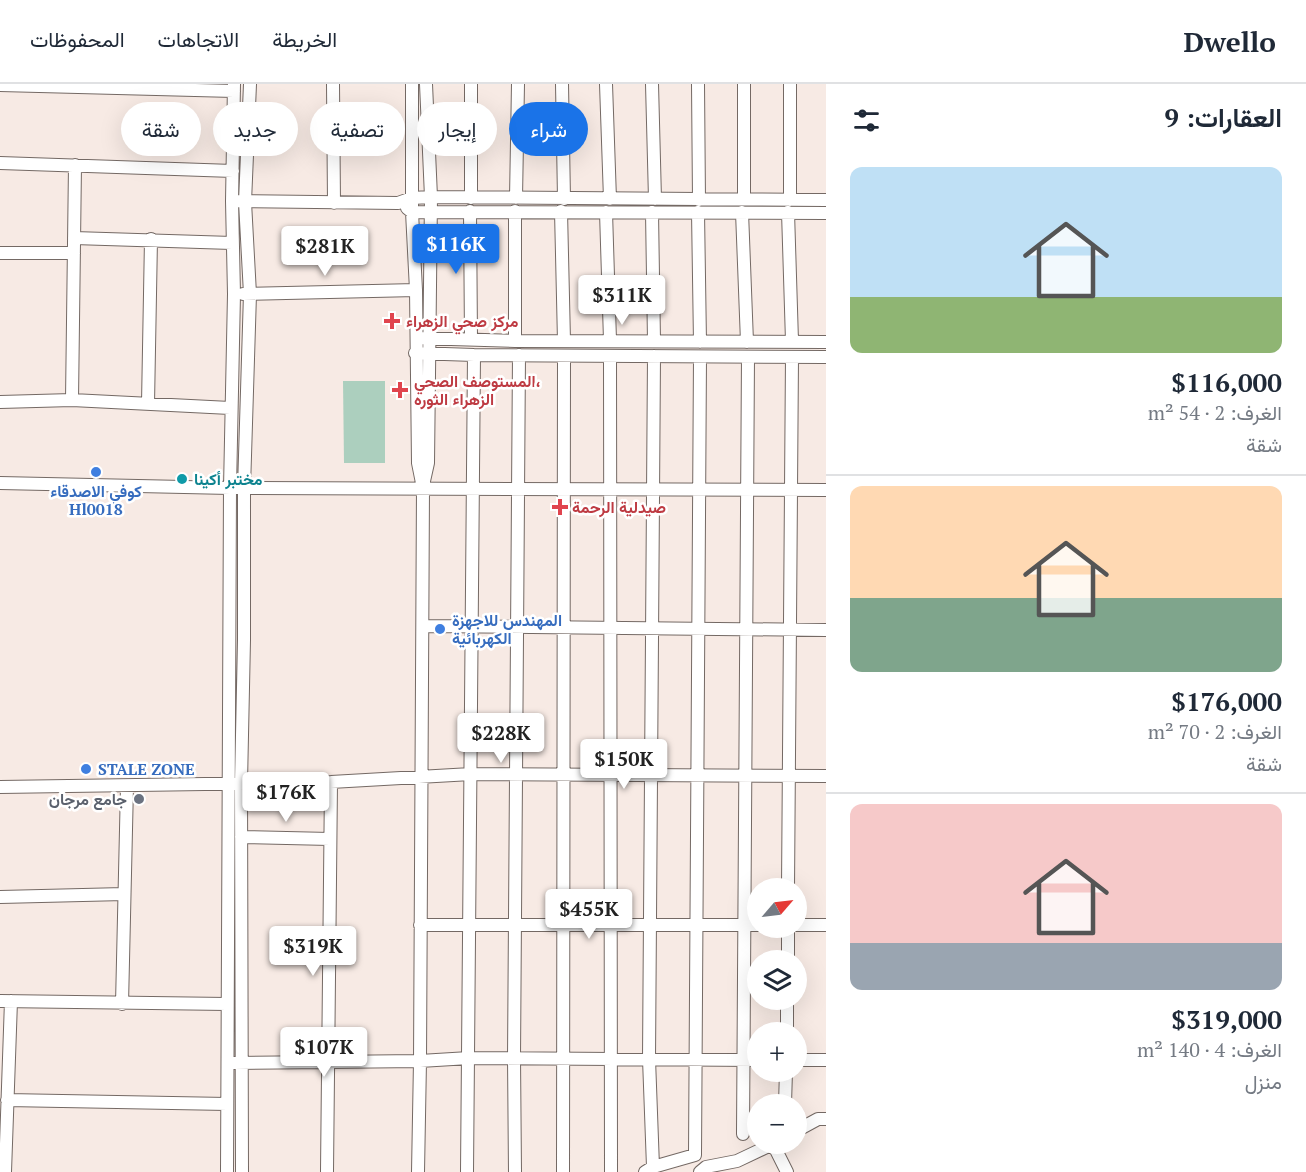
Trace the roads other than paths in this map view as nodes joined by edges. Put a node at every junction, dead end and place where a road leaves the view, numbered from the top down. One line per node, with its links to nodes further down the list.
1 (250, 84): 28 (street)
2 (333, 84): 29 (street)
3 (412, 84): 20 (street)
4 (426, 84): 19 (street)
5 (471, 84): 21 (street)
6 (518, 84): 22 (street)
7 (562, 84): 31 (street)
8 (606, 84): 23 (street)
9 (652, 84): 24 (street)
10 (698, 84): 32 (street)
11 (744, 84): 25 (street)
12 (790, 84): 33 (street)
13 (0, 85): 14 (street)
14 (150, 87): 15 (street)
15 (234, 88): 18 (street)
16 (0, 163): 17 (street)
17 (75, 165): 18 (street); 42 (street)
18 (233, 171): 27 (street)
19 (431, 197): 20 (street); 21 (street); 34 (street)
20 (412, 198): 30 (street); 37 (street)
21 (471, 198): 22 (street)
22 (516, 198): 31 (street)
23 (610, 199): 24 (street); 31 (street)
24 (656, 199): 32 (street)
25 (744, 199): 32 (street); 33 (street)
26 (826, 200): 33 (street)
27 (232, 201): 28 (street); 44 (street)
28 (245, 202): 29 (street); 49 (street)
29 (334, 203): 30 (street)
30 (398, 203): 37 (street)
31 (563, 205): 36 (street); 38 (street); 55 (street)
32 (698, 206): 39 (street); 40 (street); 58 (street)
33 (789, 206): 40 (street); 41 (street); 57 (street)
34 (431, 211): 35 (street); 37 (street); 51 (street)
35 (470, 211): 36 (street); 52 (street)
36 (515, 211): 54 (street)
37 (412, 212): 47 (street)
38 (606, 212): 39 (street); 53 (street)
39 (652, 212): 56 (street)
40 (742, 212): 59 (street)
41 (826, 213)
42 (74, 238): 43 (street); 46 (street)
43 (151, 239): 44 (street); 74 (street)
44 (232, 243): 48 (street)
45 (0, 253): 46 (street)
46 (74, 253): 72 (street)
47 (416, 290): 49 (street); 50 (street)
48 (234, 294): 49 (street); 75 (street)
49 (250, 294): 78 (street)
50 (417, 338): 51 (street); 61 (street)
51 (431, 338): 52 (street); 62 (street)
52 (471, 339): 54 (street)
53 (610, 340): 55 (street); 56 (street)
54 (515, 341): 55 (street)
55 (564, 341)
56 (654, 341): 58 (street)
57 (792, 341): 59 (street); 60 (street)
58 (700, 342): 59 (street)
59 (747, 342)
60 (826, 342)
61 (416, 353): 62 (street); 79 (street)
62 (430, 353): 63 (street); 79 (street)
63 (474, 355): 64 (street); 80 (street)
64 (519, 356): 65 (street); 81 (street)
65 (564, 356): 66 (street); 82 (street)
66 (610, 356): 67 (street); 83 (street)
67 (654, 356): 68 (street); 84 (street)
68 (700, 357): 69 (street); 85 (street)
69 (748, 357): 70 (street); 86 (street)
70 (792, 357): 71 (street); 87 (street)
71 (826, 357)
72 (72, 400): 73 (street); 74 (street)
73 (0, 402)
74 (148, 404): 75 (street)
75 (231, 408): 77 (street)
76 (0, 483): 77 (street)
77 (230, 488): 78 (street); 110 (street)
78 (244, 488): 79 (street); 110 (street)
79 (423, 488): 80 (street); 89 (street)
80 (473, 488): 81 (street); 90 (street)
81 (518, 488): 82 (street); 91 (street)
82 (564, 488): 83 (street); 92 (street)
83 (610, 488): 84 (street); 93 (street)
84 (653, 489): 85 (street); 94 (street)
85 (699, 489): 86 (street); 95 (street)
86 (746, 489): 87 (street); 96 (street)
87 (791, 489): 88 (street); 97 (street)
88 (826, 490)
89 (423, 626): 90 (street); 108 (street)
90 (472, 627): 91 (street); 99 (street)
91 (517, 628): 92 (street); 100 (street)
92 (564, 628): 93 (street); 101 (street)
93 (610, 628): 94 (street); 102 (street)
94 (652, 629): 95 (street); 103 (street)
95 (698, 629): 96 (street); 104 (street)
96 (746, 629): 97 (street); 105 (street)
97 (790, 629): 98 (street); 106 (street)
98 (826, 630)
99 (471, 774): 100 (street); 108 (street); 119 (street)
100 (516, 774): 101 (street); 120 (street)
101 (564, 775): 102 (street); 121 (street)
102 (610, 775): 103 (street); 122 (street)
103 (651, 775): 104 (street); 123 (street)
104 (696, 776): 105 (street); 124 (street)
105 (744, 776): 106 (street); 125 (street)
106 (789, 776): 107 (street); 115 (street)
107 (826, 776)
108 (422, 778): 109 (street); 118 (street)
109 (331, 782): 110 (street); 114 (street)
110 (235, 783): 111 (street); 113 (street); 131 (street)
111 (127, 786): 112 (street); 116 (street)
112 (0, 787)
113 (241, 837): 114 (street); 144 (street)
114 (330, 839): 145 (street)
115 (788, 878)
116 (124, 894): 117 (street); 130 (street)
117 (0, 897)
118 (420, 925): 119 (street); 142 (street)
119 (470, 925): 120 (street); 132 (street)
120 (515, 925): 121 (street); 133 (street)
121 (564, 925): 122 (street); 134 (street)
122 (611, 925): 123 (street); 135 (street)
123 (650, 925): 124 (street); 136 (street)
124 (695, 925): 125 (street); 137 (street)
125 (743, 925): 126 (street); 138 (street)
126 (747, 925)
127 (807, 925): 128 (street)
128 (826, 925)
129 (6, 1001): 130 (street); 146 (street)
130 (122, 1004): 131 (street)
131 (227, 1004): 143 (street)
132 (469, 1058): 133 (street); 142 (street); 159 (street)
133 (514, 1058): 134 (street); 160 (street)
134 (564, 1059): 135 (street); 161 (street)
135 (611, 1059): 136 (street); 162 (street)
136 (649, 1059): 137 (street); 153 (street)
137 (694, 1060): 138 (street); 153 (street)
138 (742, 1060): 139 (street); 150 (street)
139 (747, 1060)
140 (807, 1060): 141 (street)
141 (826, 1060)
142 (420, 1061): 145 (street); 158 (street)
143 (227, 1063): 144 (street); 147 (street)
144 (242, 1063): 145 (street); 156 (street)
145 (327, 1063): 157 (street)
146 (7, 1100): 147 (street); 154 (street)
147 (227, 1104): 155 (street)
148 (826, 1119): 149 (street)
149 (807, 1125)
150 (743, 1134)
151 (752, 1154): 163 (street)
152 (779, 1154): 164 (street)
153 (649, 1170)
154 (5, 1172)
155 (227, 1172)
156 (242, 1172)
157 (327, 1172)
158 (418, 1172)
159 (467, 1172)
160 (515, 1172)
161 (563, 1172)
162 (611, 1172)
163 (700, 1172)
164 (787, 1172)

